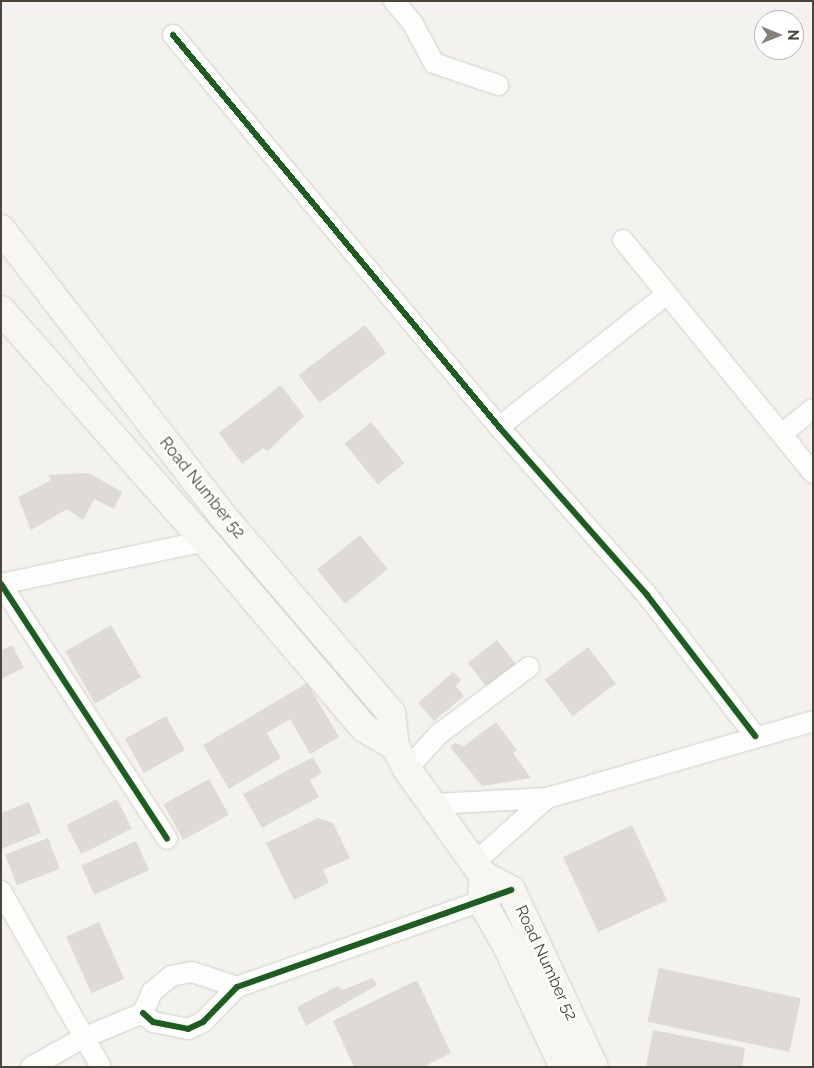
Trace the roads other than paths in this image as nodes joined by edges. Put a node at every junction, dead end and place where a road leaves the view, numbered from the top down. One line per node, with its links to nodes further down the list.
1 (394, 1): 3 (street)
2 (173, 35): 9 (street)
3 (498, 85)
4 (1, 229): 17 (main road, Road Number 52)
5 (623, 240): 6 (street)
6 (667, 294): 9 (street); 10 (street)
7 (1, 310): 12 (main road, Road Number 52)
8 (813, 409): 10 (street)
9 (499, 427): 16 (street)
10 (783, 433): 11 (street)
11 (813, 472)
12 (206, 541): 13 (street); 17 (main road, Road Number 52)
13 (1, 584): 20 (street)
14 (529, 668): 17 (street)
15 (813, 721): 16 (street)
16 (755, 736): 18 (street)
17 (401, 758): 19 (main road, Road Number 52)
18 (547, 798): 19 (street); 21 (street)
19 (434, 804): 21 (main road, Road Number 52)
20 (167, 840)
21 (479, 868): 22 (main road, Road Number 52); 24 (main road)
22 (512, 890): 24 (street); 31 (main road, Road Number 52)
23 (1, 891): 27 (street)
24 (482, 902): 25 (street); 30 (main road, Road Number 52)
25 (238, 987): 26 (street); 26 (street)
26 (143, 1013): 27 (street)
27 (83, 1038): 28 (street); 29 (street)
28 (31, 1067)
29 (101, 1067)
30 (564, 1067)
31 (594, 1067)

